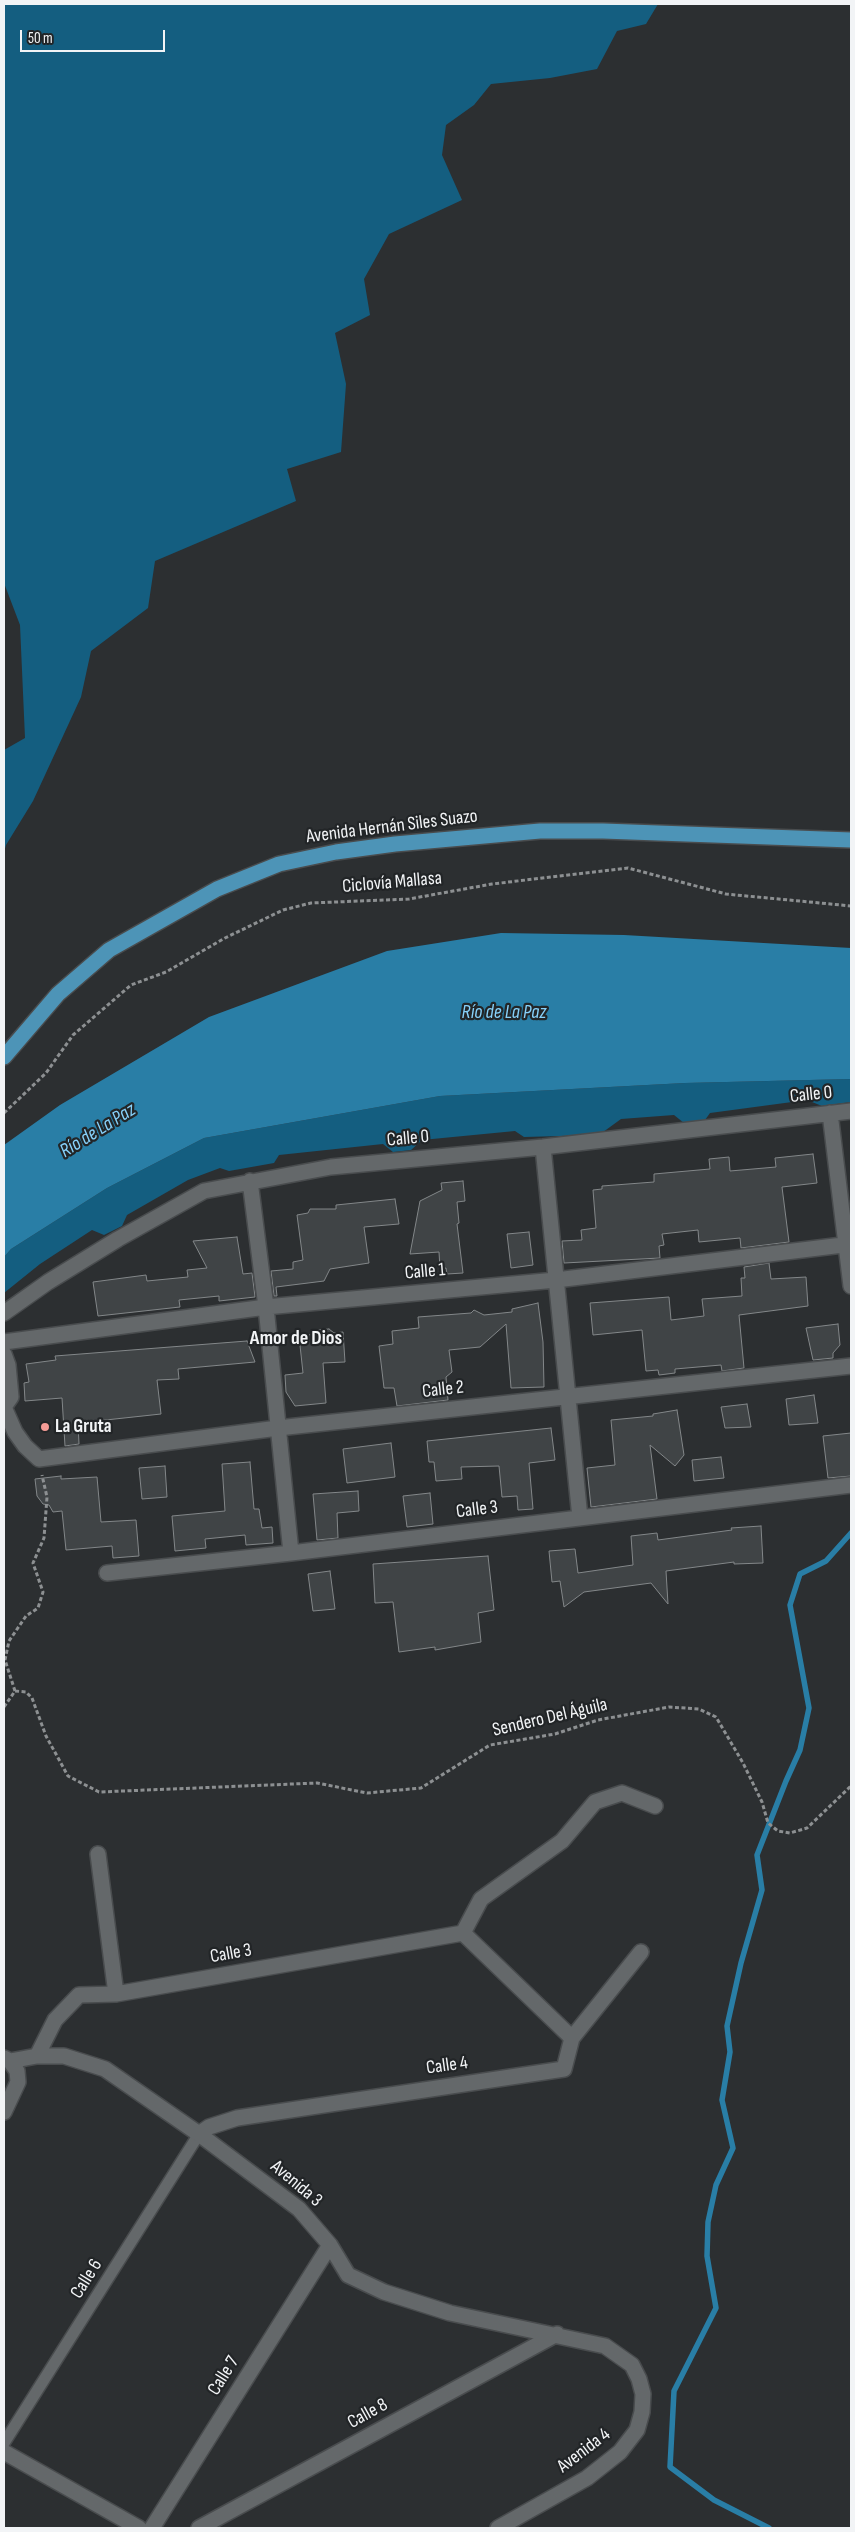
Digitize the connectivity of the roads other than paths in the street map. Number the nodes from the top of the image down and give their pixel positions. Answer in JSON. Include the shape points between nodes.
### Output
{"nodes":[{"id":1,"x":851,"y":840,"type":"edge"},
{"id":2,"x":4,"y":1057,"type":"edge"},
{"id":3,"x":851,"y":1111,"type":"edge"},
{"id":4,"x":830,"y":1113,"type":"junction"},
{"id":5,"x":543,"y":1147,"type":"junction"},
{"id":6,"x":250,"y":1181,"type":"junction"},
{"id":7,"x":850,"y":1244,"type":"edge"},
{"id":8,"x":556,"y":1280,"type":"junction"},
{"id":9,"x":851,"y":1286,"type":"edge"},
{"id":10,"x":266,"y":1307,"type":"junction"},
{"id":11,"x":4,"y":1313,"type":"edge"},
{"id":12,"x":4,"y":1342,"type":"edge"},
{"id":13,"x":4,"y":1354,"type":"edge"},
{"id":14,"x":851,"y":1366,"type":"edge"},
{"id":15,"x":568,"y":1397,"type":"junction"},
{"id":16,"x":4,"y":1407,"type":"edge"},
{"id":17,"x":278,"y":1428,"type":"junction"},
{"id":18,"x":851,"y":1485,"type":"edge"},
{"id":19,"x":580,"y":1518,"type":"junction"},
{"id":20,"x":291,"y":1553,"type":"junction"},
{"id":21,"x":107,"y":1572,"type":"dead end"},
{"id":22,"x":655,"y":1806,"type":"dead end"},
{"id":23,"x":98,"y":1854,"type":"dead end"},
{"id":24,"x":463,"y":1933,"type":"junction"},
{"id":25,"x":641,"y":1952,"type":"dead end"},
{"id":26,"x":116,"y":1994,"type":"junction"},
{"id":27,"x":572,"y":2038,"type":"junction"},
{"id":28,"x":37,"y":2056,"type":"junction"},
{"id":29,"x":7,"y":2060,"type":"edge"},
{"id":30,"x":4,"y":2112,"type":"edge"},
{"id":31,"x":199,"y":2134,"type":"junction"},
{"id":32,"x":330,"y":2246,"type":"junction"},
{"id":33,"x":556,"y":2334,"type":"junction"},
{"id":34,"x":4,"y":2443,"type":"edge"},
{"id":35,"x":4,"y":2452,"type":"edge"},
{"id":36,"x":139,"y":2528,"type":"edge"},
{"id":37,"x":152,"y":2528,"type":"edge"},
{"id":38,"x":199,"y":2528,"type":"edge"},
{"id":39,"x":498,"y":2528,"type":"edge"}],
"edges":[{"from":1,"to":2,"type":"main road","name":"Avenida Hernán Siles Suazo","via":[[603,830],[540,831],[395,844],[279,864],[217,889],[109,950],[58,994]]},
{"from":3,"to":4,"type":"street","name":"Calle 0"},
{"from":4,"to":5,"type":"street","name":"Calle 0"},
{"from":4,"to":7,"type":"street"},
{"from":5,"to":6,"type":"street","name":"Calle 0","via":[[331,1167]]},
{"from":5,"to":8,"type":"street"},
{"from":6,"to":10,"type":"street"},
{"from":6,"to":11,"type":"street","name":"Calle 0","via":[[204,1191],[118,1239]]},
{"from":7,"to":8,"type":"street","name":"Calle 1"},
{"from":7,"to":9,"type":"street"},
{"from":8,"to":10,"type":"street","name":"Calle 1"},
{"from":8,"to":15,"type":"street"},
{"from":10,"to":12,"type":"street","name":"Calle 1"},
{"from":10,"to":17,"type":"street"},
{"from":13,"to":16,"type":"street","via":[[11,1396]]},
{"from":14,"to":15,"type":"street","name":"Calle 2"},
{"from":15,"to":17,"type":"street","name":"Calle 2"},
{"from":15,"to":19,"type":"street"},
{"from":16,"to":17,"type":"street","name":"Calle 2","via":[[15,1432],[39,1459]]},
{"from":17,"to":20,"type":"street"},
{"from":18,"to":19,"type":"street","name":"Calle 3"},
{"from":19,"to":20,"type":"street","name":"Calle 3"},
{"from":20,"to":21,"type":"street","name":"Calle 3"},
{"from":22,"to":24,"type":"street","via":[[622,1793],[595,1802],[562,1840],[481,1899]]},
{"from":23,"to":26,"type":"street"},
{"from":24,"to":26,"type":"street","name":"Calle 3"},
{"from":24,"to":27,"type":"street"},
{"from":25,"to":27,"type":"street","name":"Calle 4"},
{"from":26,"to":28,"type":"street","name":"Calle 3","via":[[79,1995],[55,2020]]},
{"from":27,"to":31,"type":"street","name":"Calle 4","via":[[564,2069],[237,2118],[209,2127]]},
{"from":28,"to":29,"type":"street","name":"Avenida 3"},
{"from":28,"to":31,"type":"street","name":"Avenida 3","via":[[64,2056],[104,2069]]},
{"from":29,"to":30,"type":"street","via":[[17,2071],[18,2082]]},
{"from":31,"to":32,"type":"street","name":"Avenida 3","via":[[299,2209]]},
{"from":31,"to":34,"type":"lane","name":"Calle 6"},
{"from":32,"to":33,"type":"street","name":"Avenida 3","via":[[348,2275],[384,2292],[450,2313]]},
{"from":32,"to":37,"type":"street","name":"Calle 7"},
{"from":33,"to":38,"type":"street","name":"Calle 8"},
{"from":33,"to":39,"type":"street","name":"Avenida 4","via":[[605,2346],[632,2365],[643,2394],[637,2430],[620,2452],[587,2478]]},
{"from":35,"to":36,"type":"street"}]}
